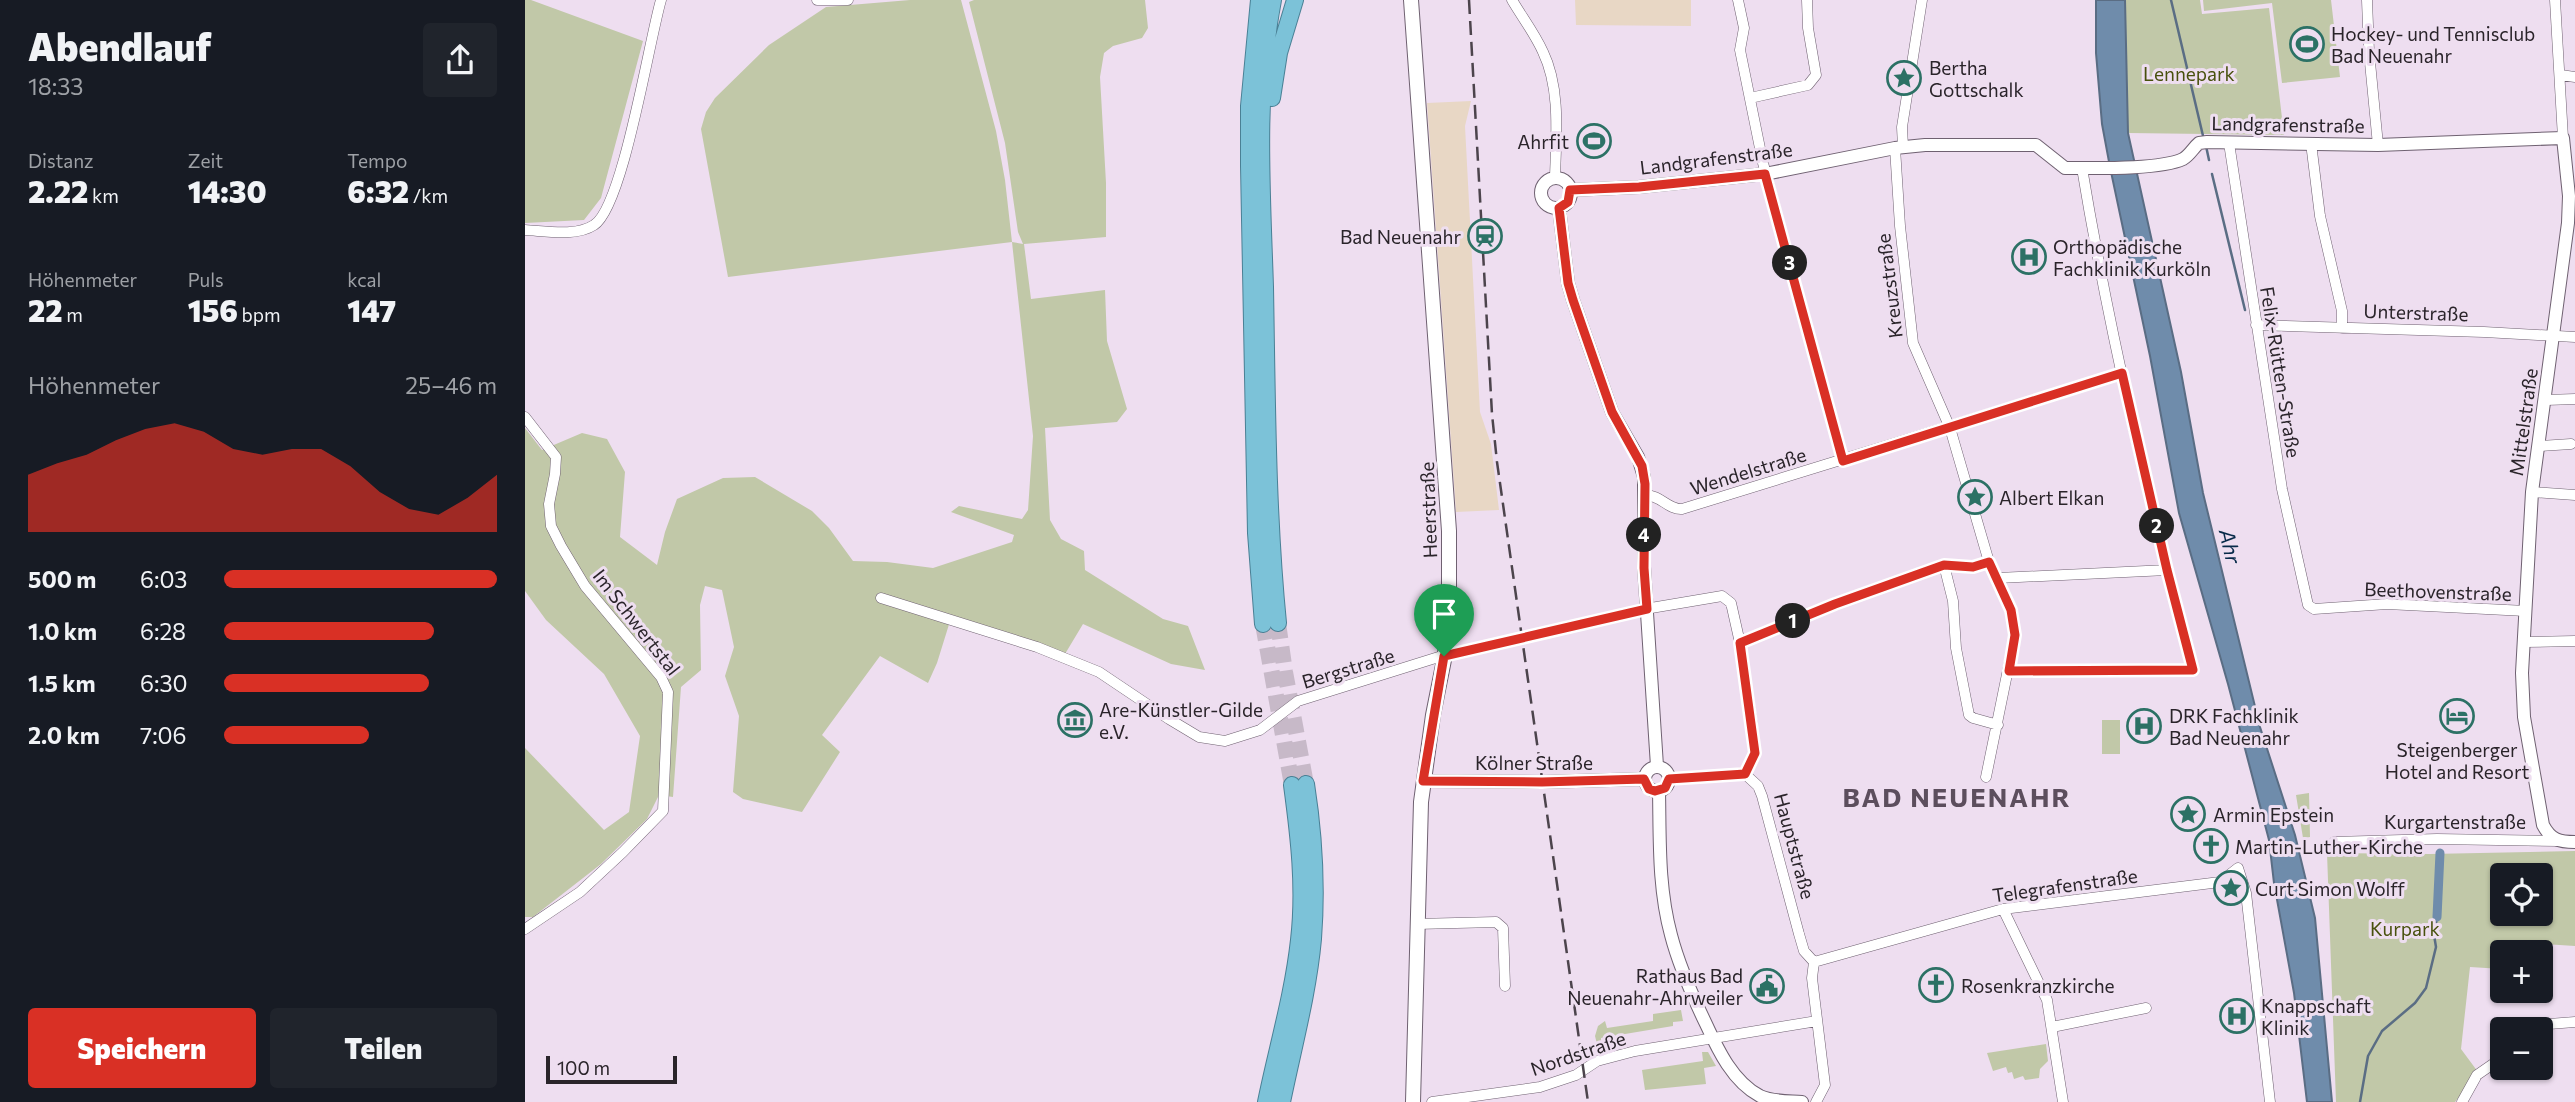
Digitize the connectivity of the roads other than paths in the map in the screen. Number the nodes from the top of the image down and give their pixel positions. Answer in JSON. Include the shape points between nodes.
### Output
{"nodes":[{"id":1,"x":661,"y":0,"type":"edge"},
{"id":2,"x":817,"y":0,"type":"edge"},
{"id":3,"x":848,"y":0,"type":"edge"},
{"id":4,"x":1259,"y":0,"type":"edge"},
{"id":5,"x":1273,"y":0,"type":"edge"},
{"id":6,"x":1295,"y":0,"type":"edge"},
{"id":7,"x":1411,"y":0,"type":"edge"},
{"id":8,"x":1512,"y":0,"type":"edge"},
{"id":9,"x":1738,"y":0,"type":"edge"},
{"id":10,"x":1807,"y":0,"type":"edge"},
{"id":11,"x":1922,"y":0,"type":"edge"},
{"id":12,"x":2367,"y":0,"type":"edge"},
{"id":13,"x":2555,"y":0,"type":"edge"},
{"id":14,"x":2561,"y":75,"type":"junction"},
{"id":15,"x":2575,"y":77,"type":"edge"},
{"id":16,"x":1750,"y":98,"type":"junction"},
{"id":17,"x":2563,"y":138,"type":"junction"},
{"id":18,"x":2229,"y":143,"type":"junction"},
{"id":19,"x":2311,"y":143,"type":"junction"},
{"id":20,"x":2378,"y":145,"type":"junction"},
{"id":21,"x":1899,"y":147,"type":"junction"},
{"id":22,"x":1261,"y":148,"type":"junction"},
{"id":23,"x":2082,"y":168,"type":"junction"},
{"id":24,"x":1765,"y":174,"type":"junction"},
{"id":25,"x":1555,"y":178,"type":"junction"},
{"id":26,"x":1570,"y":190,"type":"junction"},
{"id":27,"x":1559,"y":208,"type":"junction"},
{"id":28,"x":525,"y":230,"type":"edge"},
{"id":29,"x":2256,"y":325,"type":"junction"},
{"id":30,"x":2342,"y":328,"type":"junction"},
{"id":31,"x":2555,"y":336,"type":"junction"},
{"id":32,"x":2575,"y":337,"type":"edge"},
{"id":33,"x":2122,"y":373,"type":"junction"},
{"id":34,"x":2575,"y":399,"type":"edge"},
{"id":35,"x":2546,"y":400,"type":"junction"},
{"id":36,"x":525,"y":417,"type":"edge"},
{"id":37,"x":1950,"y":428,"type":"junction"},
{"id":38,"x":2571,"y":444,"type":"dead end"},
{"id":39,"x":2539,"y":446,"type":"junction"},
{"id":40,"x":1843,"y":461,"type":"junction"},
{"id":41,"x":2532,"y":492,"type":"junction"},
{"id":42,"x":1645,"y":495,"type":"junction"},
{"id":43,"x":2575,"y":495,"type":"edge"},
{"id":44,"x":1989,"y":562,"type":"junction"},
{"id":45,"x":1944,"y":565,"type":"junction"},
{"id":46,"x":2167,"y":570,"type":"junction"},
{"id":47,"x":1997,"y":578,"type":"junction"},
{"id":48,"x":881,"y":598,"type":"dead end"},
{"id":49,"x":2308,"y":605,"type":"joint"},
{"id":50,"x":1647,"y":609,"type":"junction"},
{"id":51,"x":2526,"y":611,"type":"junction"},
{"id":52,"x":2575,"y":641,"type":"edge"},
{"id":53,"x":2525,"y":642,"type":"junction"},
{"id":54,"x":1740,"y":643,"type":"junction"},
{"id":55,"x":1444,"y":656,"type":"junction"},
{"id":56,"x":2009,"y":671,"type":"junction"},
{"id":57,"x":1998,"y":725,"type":"junction"},
{"id":58,"x":1657,"y":766,"type":"junction"},
{"id":59,"x":1745,"y":774,"type":"junction"},
{"id":60,"x":1986,"y":777,"type":"dead end"},
{"id":61,"x":1644,"y":779,"type":"junction"},
{"id":62,"x":1669,"y":779,"type":"junction"},
{"id":63,"x":1423,"y":781,"type":"junction"},
{"id":64,"x":1659,"y":791,"type":"junction"},
{"id":65,"x":2334,"y":842,"type":"dead end"},
{"id":66,"x":2559,"y":842,"type":"junction"},
{"id":67,"x":2575,"y":842,"type":"edge"},
{"id":68,"x":2003,"y":909,"type":"junction"},
{"id":69,"x":1416,"y":924,"type":"junction"},
{"id":70,"x":525,"y":929,"type":"edge"},
{"id":71,"x":1814,"y":962,"type":"junction"},
{"id":72,"x":1505,"y":986,"type":"dead end"},
{"id":73,"x":2146,"y":1008,"type":"dead end"},
{"id":74,"x":1818,"y":1021,"type":"junction"},
{"id":75,"x":2575,"y":1022,"type":"edge"},
{"id":76,"x":2553,"y":1024,"type":"edge"},
{"id":77,"x":2052,"y":1027,"type":"junction"},
{"id":78,"x":1713,"y":1039,"type":"junction"},
{"id":79,"x":2490,"y":1066,"type":"edge"},
{"id":80,"x":1266,"y":1102,"type":"edge"},
{"id":81,"x":1282,"y":1102,"type":"edge"},
{"id":82,"x":1413,"y":1102,"type":"edge"},
{"id":83,"x":1432,"y":1102,"type":"edge"},
{"id":84,"x":1802,"y":1102,"type":"edge"},
{"id":85,"x":1816,"y":1102,"type":"edge"},
{"id":86,"x":2063,"y":1102,"type":"edge"},
{"id":87,"x":2270,"y":1102,"type":"edge"},
{"id":88,"x":2462,"y":1102,"type":"edge"}],
"edges":[{"from":1,"to":28,"type":"street","via":[[633,125],[605,215],[583,230]]},
{"from":2,"to":3,"type":"street"},
{"from":4,"to":22,"type":"highway","via":[[1249,106],[1256,533],[1271,623]]},
{"from":5,"to":22,"type":"highway"},
{"from":6,"to":22,"type":"highway","via":[[1279,53]]},
{"from":7,"to":55,"type":"main road","name":"Heerstraße","via":[[1449,531]]},
{"from":8,"to":25,"type":"street","via":[[1544,53],[1550,72],[1557,138]]},
{"from":9,"to":16,"type":"street","via":[[1744,28],[1739,50]]},
{"from":10,"to":16,"type":"street","via":[[1817,75],[1808,85]]},
{"from":11,"to":21,"type":"street","name":"Kreuzstraße"},
{"from":12,"to":20,"type":"street"},
{"from":13,"to":14,"type":"street","name":"Mittelstraße"},
{"from":14,"to":15,"type":"street"},
{"from":14,"to":17,"type":"street","name":"Mittelstraße"},
{"from":16,"to":24,"type":"street"},
{"from":17,"to":20,"type":"street","name":"Landgrafenstraße"},
{"from":17,"to":31,"type":"street","name":"Mittelstraße","via":[[2568,223]]},
{"from":18,"to":19,"type":"street","name":"Landgrafenstraße"},
{"from":18,"to":23,"type":"street","name":"Landgrafenstraße","via":[[2205,142],[2181,160]]},
{"from":18,"to":29,"type":"street","name":"Felix-Rütten-Straße"},
{"from":19,"to":20,"type":"street","name":"Landgrafenstraße"},
{"from":19,"to":30,"type":"street"},
{"from":21,"to":23,"type":"street","name":"Landgrafenstraße","via":[[2036,145],[2065,168]]},
{"from":21,"to":24,"type":"street","name":"Landgrafenstraße"},
{"from":21,"to":37,"type":"street","name":"Kreuzstraße","via":[[1900,226],[1913,343]]},
{"from":23,"to":33,"type":"street"},
{"from":24,"to":26,"type":"street","name":"Landgrafenstraße"},
{"from":24,"to":40,"type":"street"},
{"from":25,"to":26,"type":"street","via":[[1566,182]]},
{"from":25,"to":27,"type":"street","via":[[1544,183],[1540,194],[1546,206]]},
{"from":26,"to":27,"type":"street","via":[[1568,202]]},
{"from":27,"to":42,"type":"street","via":[[1573,300],[1612,412],[1642,466]]},
{"from":29,"to":30,"type":"street","name":"Unterstraße"},
{"from":29,"to":49,"type":"street","name":"Felix-Rütten-Straße","via":[[2282,489]]},
{"from":30,"to":31,"type":"street","name":"Unterstraße"},
{"from":31,"to":32,"type":"street","name":"Unterstraße"},
{"from":31,"to":35,"type":"street","name":"Mittelstraße"},
{"from":33,"to":37,"type":"street","name":"Wendelstraße"},
{"from":33,"to":46,"type":"street"},
{"from":34,"to":35,"type":"street"},
{"from":35,"to":39,"type":"street","name":"Mittelstraße"},
{"from":36,"to":70,"type":"street","name":"Im Schwertstal","via":[[556,457],[549,504],[551,526],[561,546],[585,586],[661,677],[668,692],[663,811],[580,892]]},
{"from":37,"to":40,"type":"street","name":"Wendelstraße"},
{"from":37,"to":44,"type":"street","name":"Kreuzstraße"},
{"from":38,"to":39,"type":"street"},
{"from":39,"to":41,"type":"street","name":"Mittelstraße"},
{"from":40,"to":42,"type":"street","name":"Wendelstraße","via":[[1676,509],[1659,497]]},
{"from":41,"to":43,"type":"street"},
{"from":41,"to":51,"type":"street","name":"Mittelstraße"},
{"from":42,"to":50,"type":"street"},
{"from":44,"to":45,"type":"street","via":[[1973,567]]},
{"from":44,"to":47,"type":"street","name":"Kreuzstraße"},
{"from":45,"to":54,"type":"street"},
{"from":45,"to":57,"type":"street","via":[[1969,715]]},
{"from":46,"to":47,"type":"street"},
{"from":46,"to":56,"type":"street","via":[[2193,670]]},
{"from":47,"to":56,"type":"street","name":"Kreuzstraße","via":[[2011,610],[2015,635]]},
{"from":48,"to":55,"type":"street","name":"Bergstraße","via":[[1037,647],[1099,672],[1199,737],[1225,741],[1260,730],[1298,701]]},
{"from":49,"to":51,"type":"street","name":"Beethovenstraße","via":[[2314,609],[2387,604]]},
{"from":50,"to":54,"type":"street","name":"Bergstraße","via":[[1725,597],[1731,603]]},
{"from":50,"to":55,"type":"street","name":"Bergstraße"},
{"from":50,"to":58,"type":"street"},
{"from":51,"to":53,"type":"street","name":"Mittelstraße"},
{"from":52,"to":53,"type":"street"},
{"from":53,"to":66,"type":"street","name":"Mittelstraße","via":[[2524,717],[2542,819],[2548,834]]},
{"from":54,"to":59,"type":"street","via":[[1755,753]]},
{"from":55,"to":63,"type":"main road","name":"Heerstraße"},
{"from":56,"to":57,"type":"street","name":"Kreuzstraße"},
{"from":57,"to":60,"type":"street","name":"Kreuzstraße"},
{"from":58,"to":61,"type":"street","via":[[1647,771]]},
{"from":58,"to":62,"type":"street","via":[[1665,769]]},
{"from":59,"to":62,"type":"street"},
{"from":59,"to":71,"type":"street","name":"Hauptstraße","via":[[1762,796],[1804,951]]},
{"from":61,"to":63,"type":"street","name":"Kölner Straße"},
{"from":61,"to":64,"type":"street","via":[[1649,789]]},
{"from":62,"to":64,"type":"street"},
{"from":63,"to":69,"type":"main road","name":"Heerstraße"},
{"from":64,"to":78,"type":"street","via":[[1660,863],[1668,921],[1677,958]]},
{"from":65,"to":66,"type":"street","name":"Kurgartenstraße"},
{"from":66,"to":67,"type":"street","name":"Kurgartenstraße"},
{"from":68,"to":71,"type":"street","name":"Telegrafenstraße"},
{"from":68,"to":77,"type":"street","via":[[2047,1000]]},
{"from":68,"to":87,"type":"street","name":"Telegrafenstraße","via":[[2220,882],[2238,868],[2246,893]]},
{"from":69,"to":72,"type":"street","via":[[1496,922],[1503,928]]},
{"from":69,"to":82,"type":"main road","name":"Heerstraße"},
{"from":71,"to":74,"type":"street","name":"Hauptstraße"},
{"from":73,"to":77,"type":"street"},
{"from":74,"to":78,"type":"street","name":"Nordstraße"},
{"from":74,"to":85,"type":"street","name":"Hauptstraße","via":[[1825,1084]]},
{"from":75,"to":76,"type":"street"},
{"from":77,"to":86,"type":"street"},
{"from":78,"to":83,"type":"street","name":"Nordstraße","via":[[1597,1061],[1576,1075],[1540,1087]]},
{"from":78,"to":84,"type":"street","via":[[1745,1086],[1775,1101]]},
{"from":79,"to":88,"type":"street","via":[[2477,1075]]},
{"from":80,"to":81,"type":"highway","via":[[1299,940],[1299,785],[1315,874],[1313,941]]}]}
